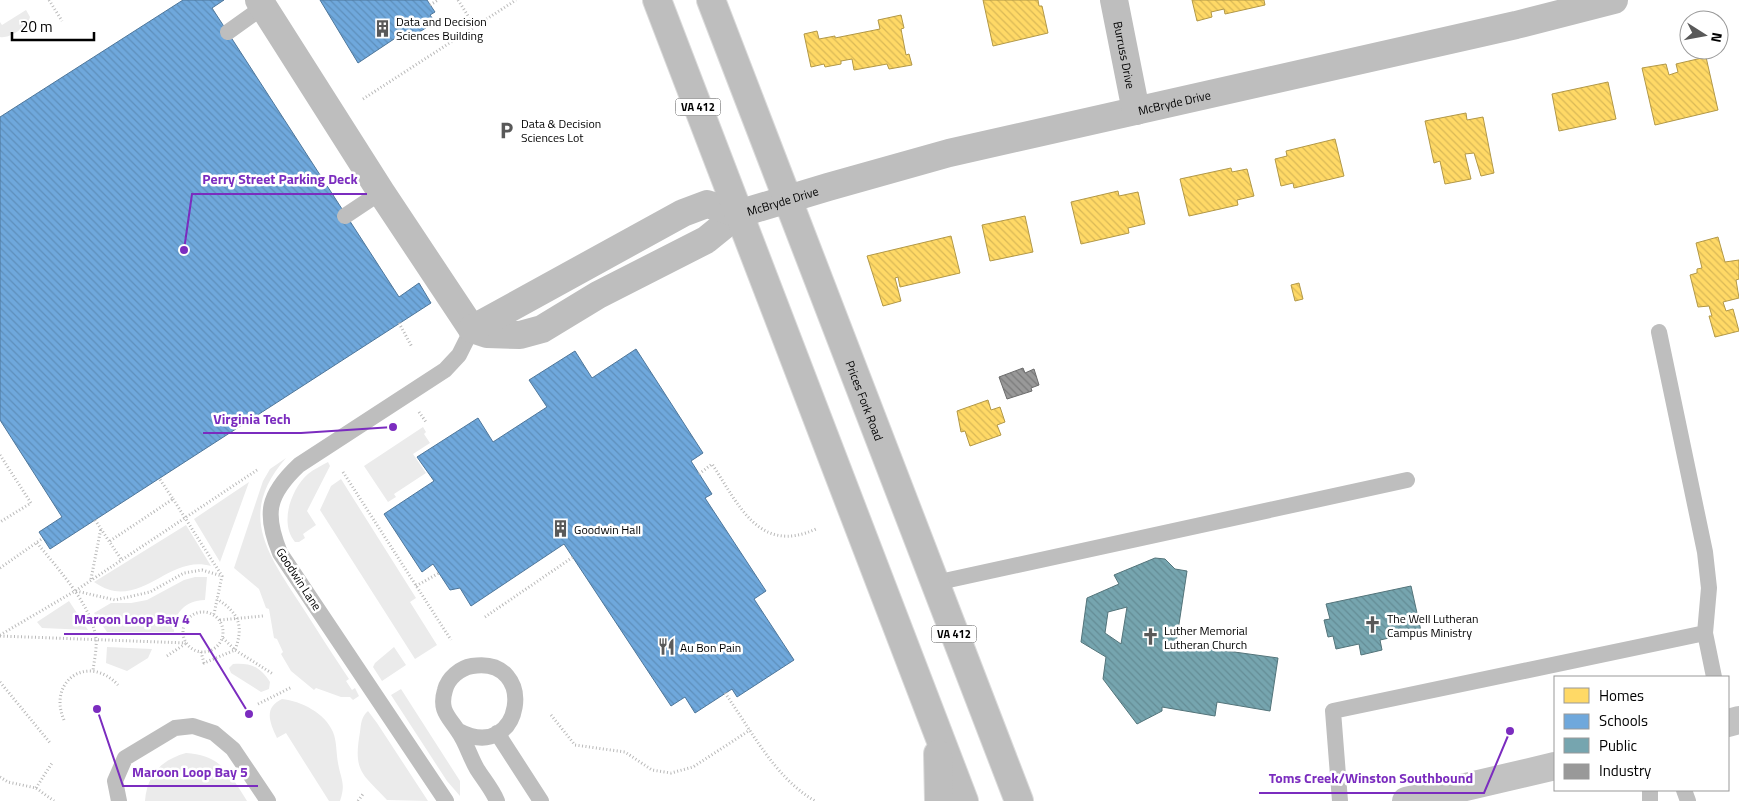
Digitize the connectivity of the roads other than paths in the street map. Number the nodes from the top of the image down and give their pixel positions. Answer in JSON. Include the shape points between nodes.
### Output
{"nodes":[{"id":1,"x":657,"y":0,"type":"edge"},
{"id":2,"x":711,"y":0,"type":"edge"},
{"id":3,"x":1114,"y":0,"type":"edge"},
{"id":4,"x":1614,"y":0,"type":"edge"},
{"id":5,"x":261,"y":3,"type":"edge"},
{"id":6,"x":228,"y":32,"type":"dead end"},
{"id":7,"x":1136,"y":111,"type":"junction"},
{"id":8,"x":381,"y":192,"type":"junction"},
{"id":9,"x":788,"y":201,"type":"junction"},
{"id":10,"x":738,"y":214,"type":"junction"},
{"id":11,"x":345,"y":216,"type":"dead end"},
{"id":12,"x":472,"y":329,"type":"junction"},
{"id":13,"x":1659,"y":332,"type":"dead end"},
{"id":14,"x":1407,"y":480,"type":"dead end"},
{"id":15,"x":935,"y":583,"type":"junction"},
{"id":16,"x":1705,"y":633,"type":"junction"},
{"id":17,"x":1714,"y":676,"type":"edge"},
{"id":18,"x":934,"y":725,"type":"junction"},
{"id":19,"x":458,"y":731,"type":"junction"},
{"id":20,"x":497,"y":733,"type":"junction"},
{"id":21,"x":1554,"y":766,"type":"edge"},
{"id":22,"x":119,"y":801,"type":"edge"},
{"id":23,"x":268,"y":801,"type":"edge"},
{"id":24,"x":446,"y":801,"type":"edge"},
{"id":25,"x":497,"y":801,"type":"edge"},
{"id":26,"x":541,"y":801,"type":"edge"},
{"id":27,"x":939,"y":801,"type":"edge"},
{"id":28,"x":964,"y":801,"type":"edge"},
{"id":29,"x":1019,"y":801,"type":"edge"},
{"id":30,"x":1340,"y":801,"type":"edge"},
{"id":31,"x":1406,"y":801,"type":"edge"}],
"edges":[{"from":1,"to":10,"type":"main road","number":"VA 412"},
{"from":2,"to":9,"type":"main road","name":"Prices Fork Road","number":"VA 412"},
{"from":3,"to":7,"type":"main road","name":"Burruss Drive"},
{"from":4,"to":7,"type":"main road","name":"McBryde Drive"},
{"from":5,"to":6,"type":"lane"},
{"from":5,"to":8,"type":"main road"},
{"from":7,"to":9,"type":"main road","name":"McBryde Drive","via":[[949,153]]},
{"from":8,"to":11,"type":"lane"},
{"from":8,"to":12,"type":"main road"},
{"from":9,"to":10,"type":"main road","name":"McBryde Drive"},
{"from":9,"to":15,"type":"main road","name":"Prices Fork Road","number":"VA 412"},
{"from":10,"to":12,"type":"main road","via":[[706,240],[598,295],[542,329],[520,335],[488,334]]},
{"from":10,"to":18,"type":"main road","number":"VA 412"},
{"from":12,"to":24,"type":"lane","name":"Goodwin Lane","via":[[459,356],[445,370],[299,466],[281,482],[271,505],[270,529],[280,554]]},
{"from":13,"to":16,"type":"lane","via":[[1705,552],[1709,588]]},
{"from":14,"to":15,"type":"lane"},
{"from":15,"to":29,"type":"main road","name":"Prices Fork Road","number":"VA 412"},
{"from":16,"to":17,"type":"lane"},
{"from":16,"to":30,"type":"lane","via":[[1333,711]]},
{"from":18,"to":27,"type":"main road","via":[[940,770]]},
{"from":18,"to":28,"type":"main road","number":"VA 412"},
{"from":19,"to":20,"type":"lane","via":[[477,738]]},
{"from":19,"to":20,"type":"lane","via":[[448,720],[443,705],[445,689],[453,676],[466,667],[481,664],[497,668],[509,678],[515,693],[516,708],[509,723]]},
{"from":19,"to":25,"type":"lane"},
{"from":20,"to":26,"type":"lane"},
{"from":21,"to":31,"type":"main road"},
{"from":22,"to":23,"type":"lane","via":[[115,782],[125,758],[175,728],[193,726],[214,733],[234,749]]}]}
